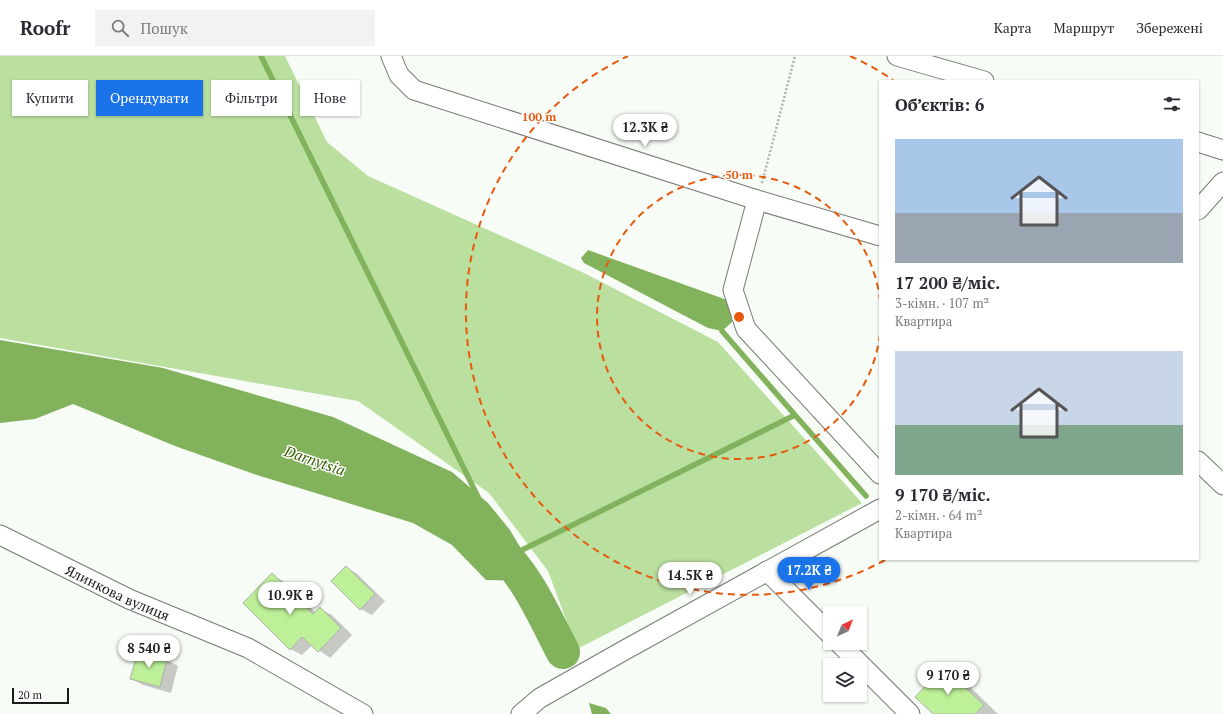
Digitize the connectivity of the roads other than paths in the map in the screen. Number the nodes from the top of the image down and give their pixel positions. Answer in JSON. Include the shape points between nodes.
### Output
{"nodes":[{"id":1,"x":392,"y":56,"type":"edge"},
{"id":2,"x":897,"y":56,"type":"edge"},
{"id":3,"x":981,"y":80,"type":"edge"},
{"id":4,"x":1199,"y":142,"type":"edge"},
{"id":5,"x":1223,"y":150,"type":"edge"},
{"id":6,"x":1223,"y":182,"type":"edge"},
{"id":7,"x":757,"y":200,"type":"junction"},
{"id":8,"x":1199,"y":209,"type":"edge"},
{"id":9,"x":879,"y":236,"type":"edge"},
{"id":10,"x":1199,"y":462,"type":"edge"},
{"id":11,"x":879,"y":473,"type":"edge"},
{"id":12,"x":1223,"y":485,"type":"edge"},
{"id":13,"x":879,"y":510,"type":"edge"},
{"id":14,"x":0,"y":535,"type":"edge"},
{"id":15,"x":767,"y":571,"type":"junction"},
{"id":16,"x":823,"y":627,"type":"edge"},
{"id":17,"x":846,"y":650,"type":"edge"},
{"id":18,"x":363,"y":714,"type":"edge"},
{"id":19,"x":521,"y":714,"type":"edge"},
{"id":20,"x":910,"y":714,"type":"edge"}],
"edges":[{"from":1,"to":7,"type":"street","via":[[399,75],[414,90]]},
{"from":2,"to":3,"type":"street"},
{"from":4,"to":5,"type":"street"},
{"from":6,"to":8,"type":"street"},
{"from":7,"to":9,"type":"street"},
{"from":7,"to":11,"type":"street","via":[[733,290],[746,328]]},
{"from":10,"to":12,"type":"street"},
{"from":13,"to":15,"type":"street"},
{"from":14,"to":18,"type":"street","name":"Ялинкова вулиця","via":[[129,599],[248,648]]},
{"from":15,"to":16,"type":"street"},
{"from":15,"to":19,"type":"street","via":[[540,698]]},
{"from":17,"to":20,"type":"street"}]}
